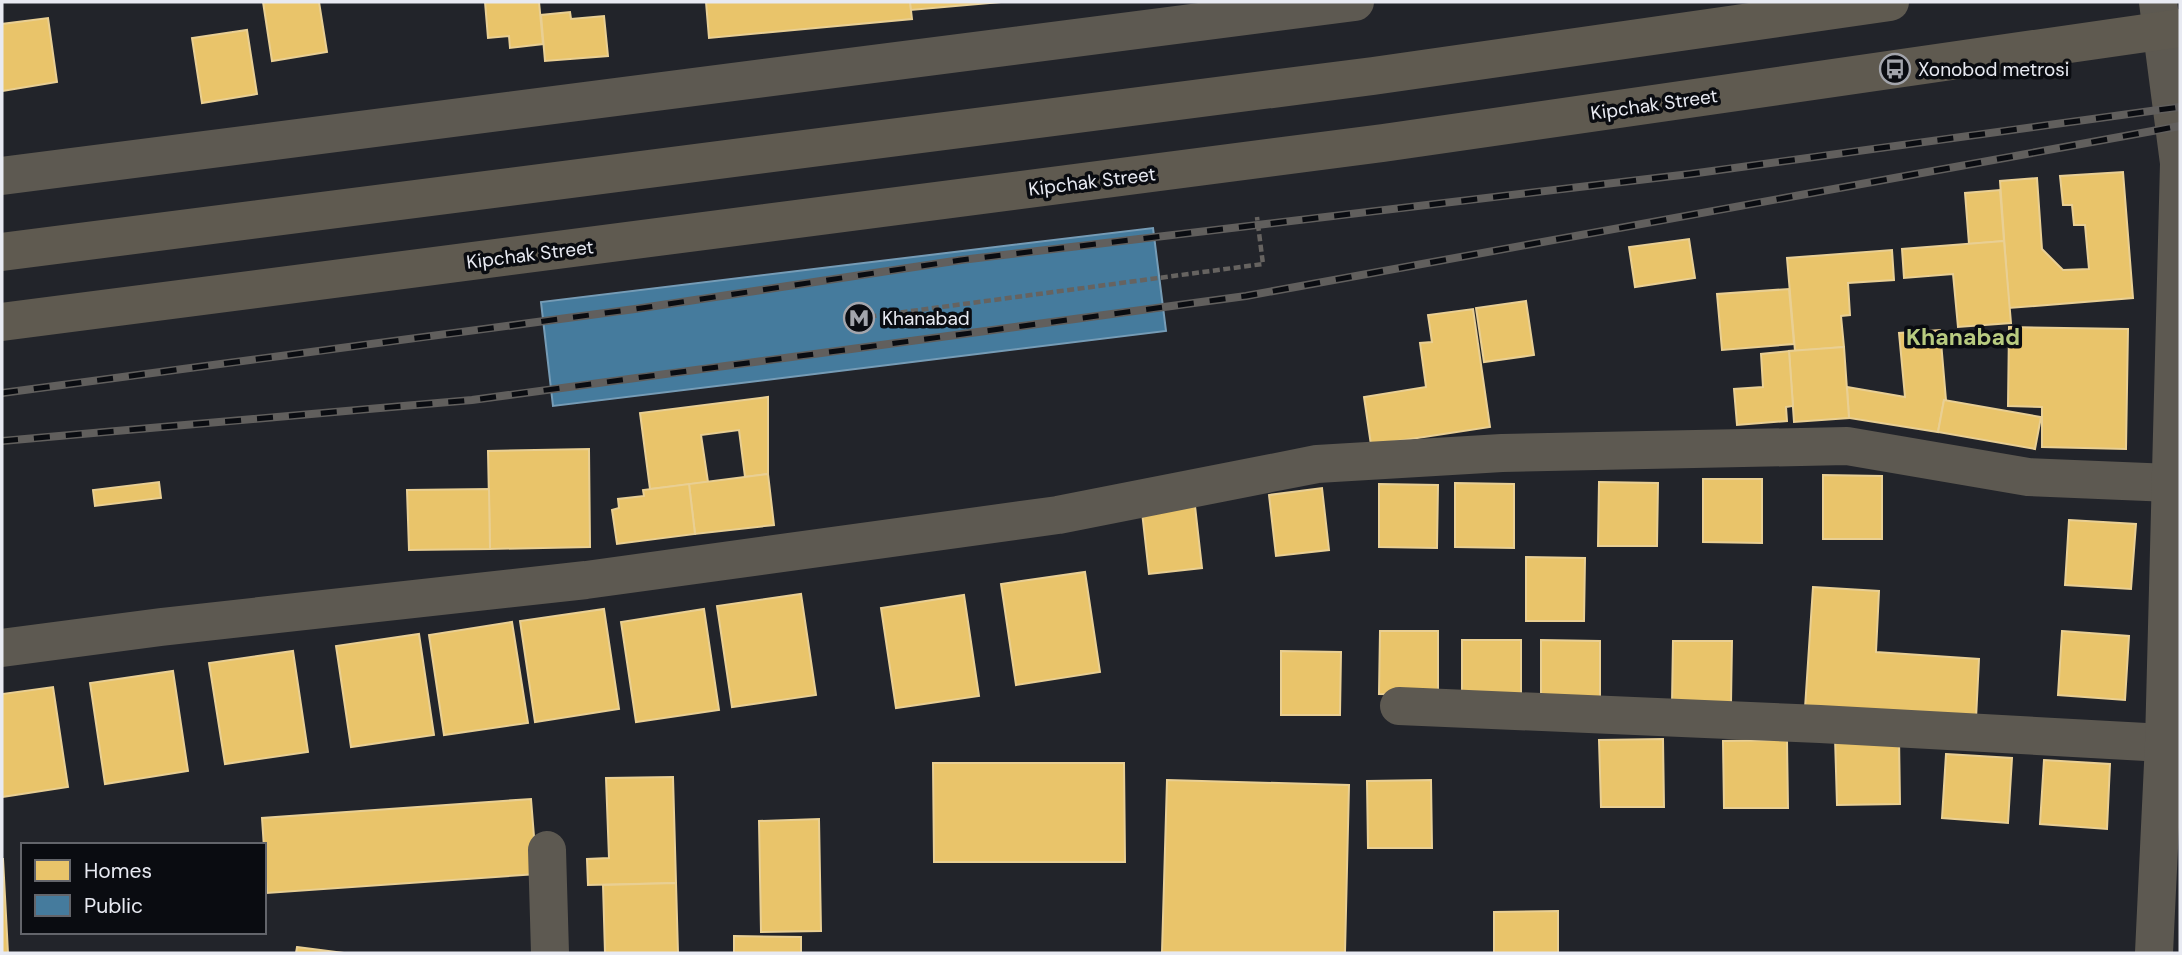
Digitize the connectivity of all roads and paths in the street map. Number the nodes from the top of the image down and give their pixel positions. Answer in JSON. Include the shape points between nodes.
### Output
{"nodes":[{"id":1,"x":1355,"y":2,"type":"edge"},
{"id":2,"x":1889,"y":2,"type":"edge"},
{"id":3,"x":2167,"y":20,"type":"edge"},
{"id":4,"x":2,"y":176,"type":"edge"},
{"id":5,"x":1257,"y":217,"type":"dead end"},
{"id":6,"x":2,"y":252,"type":"edge"},
{"id":7,"x":859,"y":318,"type":"dead end"},
{"id":8,"x":2,"y":322,"type":"edge"},
{"id":9,"x":2171,"y":483,"type":"junction"},
{"id":10,"x":2,"y":648,"type":"edge"},
{"id":11,"x":1399,"y":706,"type":"dead end"},
{"id":12,"x":2164,"y":743,"type":"junction"},
{"id":13,"x":547,"y":850,"type":"dead end"},
{"id":14,"x":550,"y":953,"type":"edge"},
{"id":15,"x":2154,"y":953,"type":"edge"}],
"edges":[{"from":1,"to":4,"type":"street"},
{"from":2,"to":6,"type":"main road","via":[[1373,76]]},
{"from":3,"to":8,"type":"main road","name":"Kipchak Street","via":[[1383,143]]},
{"from":3,"to":9,"type":"street","via":[[2179,163]]},
{"from":5,"to":7,"type":"path","via":[[1263,264]]},
{"from":9,"to":10,"type":"street","via":[[2028,477],[1847,446],[1502,453],[1317,464],[1058,515],[586,580]]},
{"from":9,"to":12,"type":"street"},
{"from":11,"to":12,"type":"street"},
{"from":12,"to":15,"type":"street"},
{"from":13,"to":14,"type":"street"}]}
